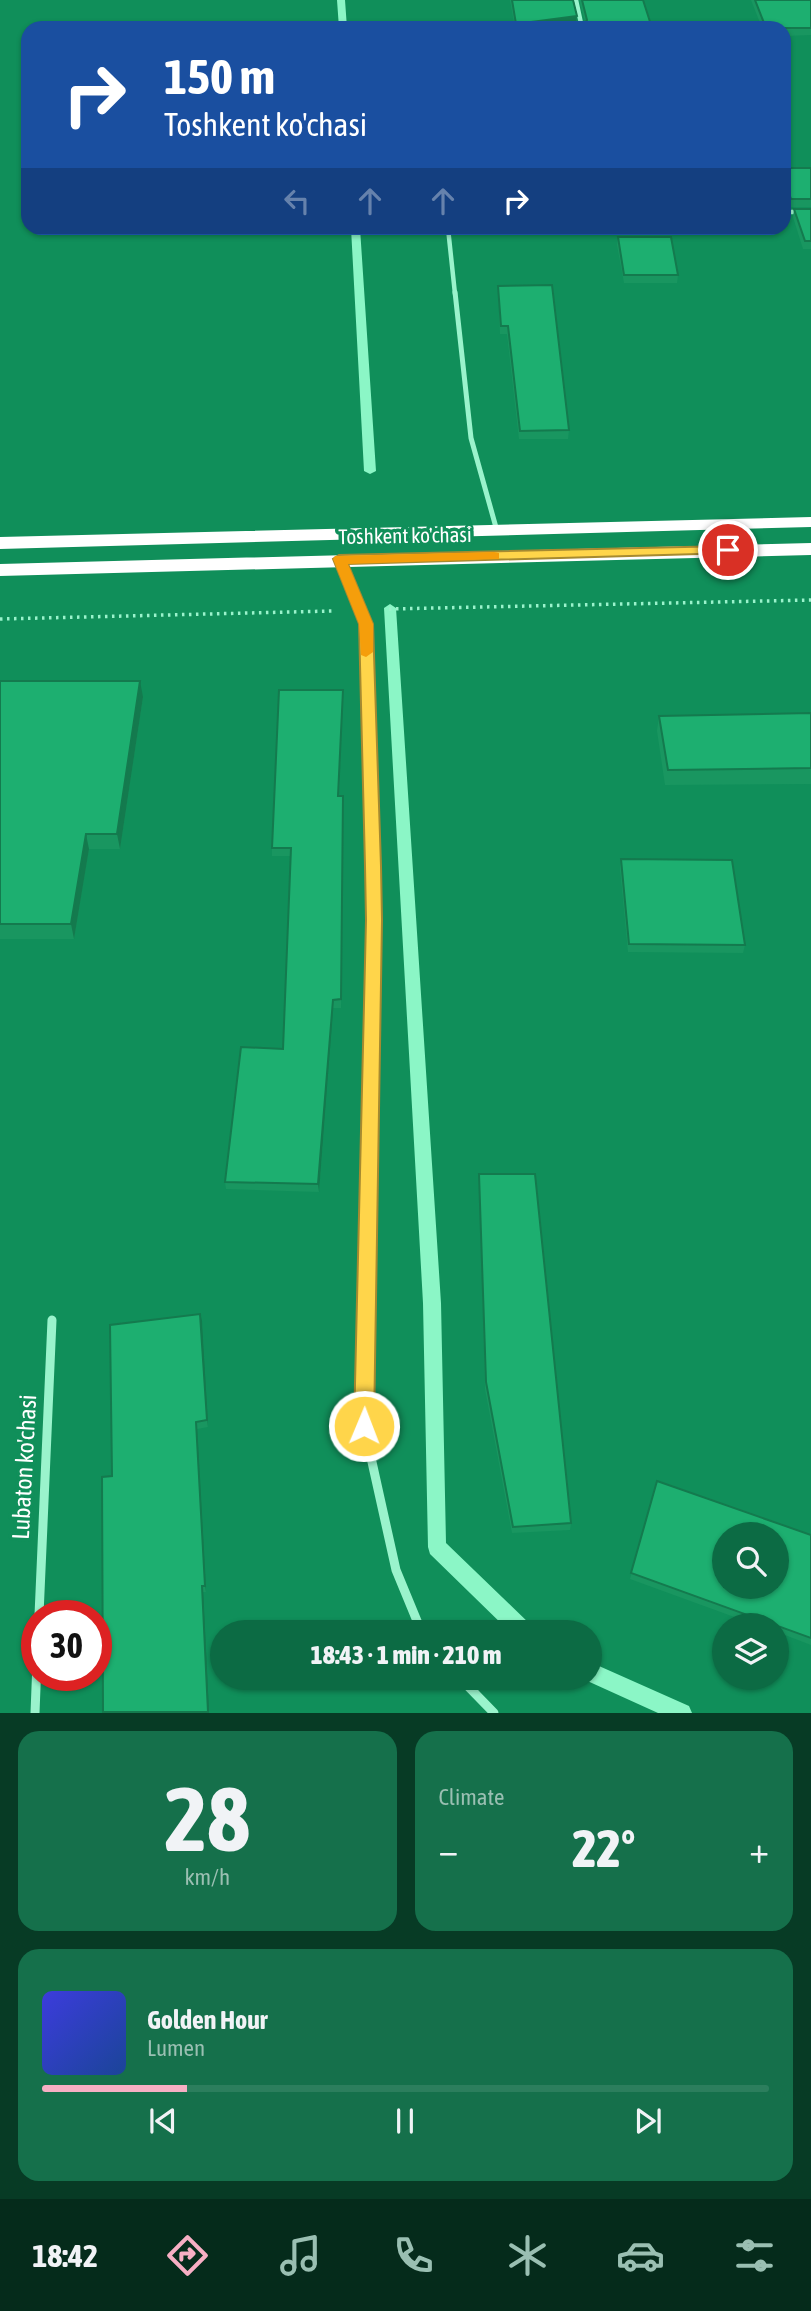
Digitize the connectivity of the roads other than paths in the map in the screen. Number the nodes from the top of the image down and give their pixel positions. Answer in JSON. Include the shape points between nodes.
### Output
{"nodes":[{"id":1,"x":576,"y":0,"type":"edge"},
{"id":2,"x":580,"y":21,"type":"edge"},
{"id":3,"x":791,"y":212,"type":"edge"},
{"id":4,"x":811,"y":212,"type":"edge"},
{"id":5,"x":449,"y":235,"type":"edge"},
{"id":6,"x":811,"y":522,"type":"edge"},
{"id":7,"x":497,"y":531,"type":"junction"},
{"id":8,"x":0,"y":543,"type":"edge"},
{"id":9,"x":811,"y":548,"type":"edge"},
{"id":10,"x":339,"y":559,"type":"junction"},
{"id":11,"x":0,"y":570,"type":"edge"},
{"id":12,"x":52,"y":1321,"type":"dead end"},
{"id":13,"x":40,"y":1600,"type":"edge"},
{"id":14,"x":417,"y":1620,"type":"edge"},
{"id":15,"x":472,"y":1690,"type":"edge"},
{"id":16,"x":35,"y":1691,"type":"edge"},
{"id":17,"x":34,"y":1713,"type":"edge"},
{"id":18,"x":494,"y":1713,"type":"edge"}],
"edges":[{"from":1,"to":2,"type":"street"},
{"from":3,"to":4,"type":"street"},
{"from":5,"to":7,"type":"street","via":[[471,438]]},
{"from":6,"to":7,"type":"highway","name":"Toshkent ko'chasi"},
{"from":7,"to":8,"type":"highway","name":"Toshkent ko'chasi"},
{"from":9,"to":10,"type":"highway","name":"Toshkent ko'chasi"},
{"from":10,"to":11,"type":"highway","name":"Toshkent ko'chasi"},
{"from":10,"to":14,"type":"street","via":[[366,624],[374,920],[364,1426],[396,1570]]},
{"from":12,"to":13,"type":"street","name":"Lubaton ko'chasi"},
{"from":15,"to":18,"type":"street"},
{"from":16,"to":17,"type":"street"}]}
